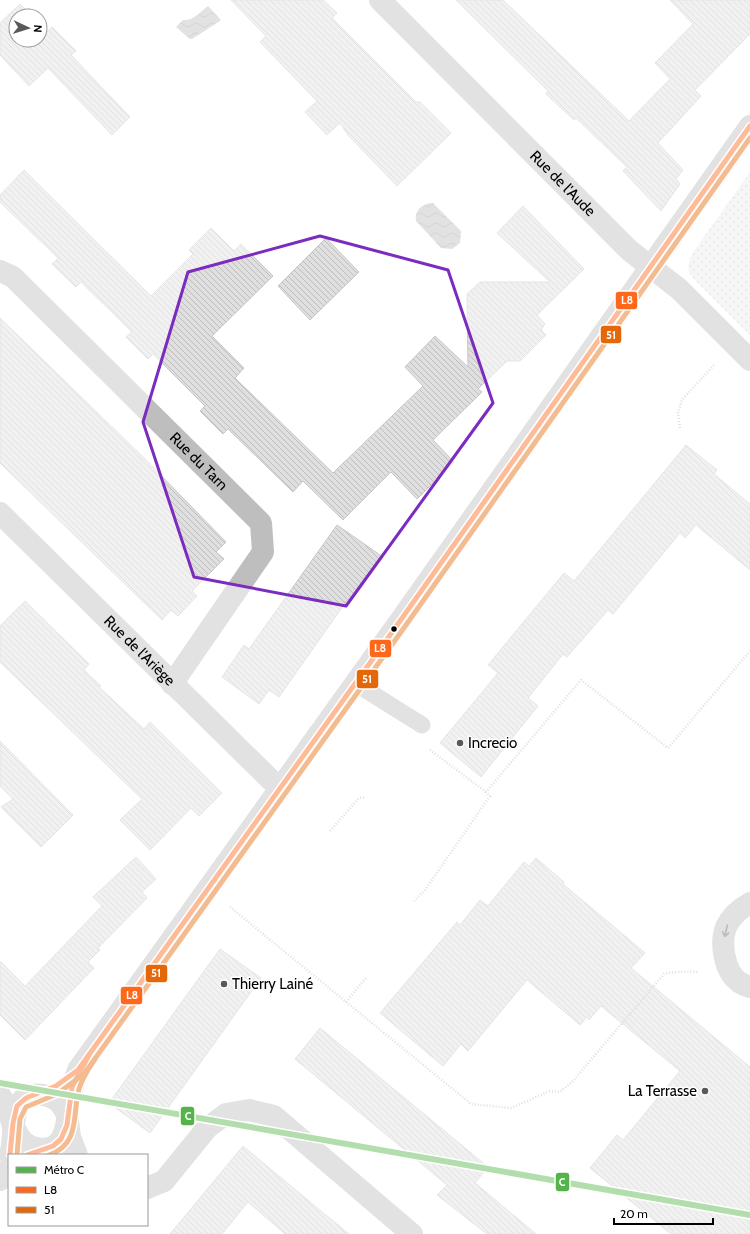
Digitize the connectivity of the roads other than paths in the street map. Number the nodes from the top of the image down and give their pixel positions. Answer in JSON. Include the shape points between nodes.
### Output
{"nodes":[{"id":1,"x":380,"y":0,"type":"edge"},
{"id":2,"x":750,"y":126,"type":"edge"},
{"id":3,"x":650,"y":266,"type":"junction"},
{"id":4,"x":0,"y":271,"type":"edge"},
{"id":5,"x":750,"y":360,"type":"edge"},
{"id":6,"x":0,"y":513,"type":"edge"},
{"id":7,"x":355,"y":683,"type":"junction"},
{"id":8,"x":172,"y":684,"type":"junction"},
{"id":9,"x":422,"y":725,"type":"dead end"},
{"id":10,"x":280,"y":788,"type":"junction"},
{"id":11,"x":750,"y":903,"type":"edge"},
{"id":12,"x":744,"y":984,"type":"edge"},
{"id":13,"x":78,"y":1070,"type":"junction"},
{"id":14,"x":0,"y":1088,"type":"edge"},
{"id":15,"x":34,"y":1094,"type":"junction"},
{"id":16,"x":0,"y":1095,"type":"edge"},
{"id":17,"x":68,"y":1119,"type":"junction"},
{"id":18,"x":13,"y":1127,"type":"junction"},
{"id":19,"x":38,"y":1151,"type":"edge"},
{"id":20,"x":10,"y":1154,"type":"edge"},
{"id":21,"x":60,"y":1154,"type":"edge"},
{"id":22,"x":78,"y":1154,"type":"edge"},
{"id":23,"x":148,"y":1188,"type":"edge"},
{"id":24,"x":412,"y":1234,"type":"edge"}],
"edges":[{"from":1,"to":3,"type":"street","name":"Rue de l'Aude","via":[[629,250]]},
{"from":2,"to":3,"type":"street"},
{"from":3,"to":5,"type":"street","name":"Rue de l'Aude","via":[[679,289]]},
{"from":3,"to":7,"type":"street"},
{"from":4,"to":8,"type":"street","name":"Rue du Tarn","via":[[13,277],[261,523],[264,552]]},
{"from":6,"to":8,"type":"street","name":"Rue de l'Ariège"},
{"from":7,"to":9,"type":"lane"},
{"from":7,"to":10,"type":"street"},
{"from":8,"to":10,"type":"street","name":"Rue de l'Ariège"},
{"from":10,"to":13,"type":"street"},
{"from":11,"to":12,"type":"street","one_way":true,"via":[[739,909],[726,927],[723,948],[728,967]]},
{"from":13,"to":15,"type":"street","via":[[52,1089]]},
{"from":13,"to":17,"type":"street","via":[[69,1103]]},
{"from":14,"to":15,"type":"street"},
{"from":15,"to":17,"type":"street","via":[[52,1096],[62,1104]]},
{"from":15,"to":18,"type":"street","via":[[23,1100],[15,1111]]},
{"from":16,"to":18,"type":"street"},
{"from":17,"to":19,"type":"street","via":[[64,1135],[55,1145]]},
{"from":17,"to":22,"type":"street","via":[[70,1137]]},
{"from":18,"to":19,"type":"street","via":[[20,1140]]},
{"from":18,"to":20,"type":"street"},
{"from":19,"to":21,"type":"street"},
{"from":23,"to":24,"type":"street","via":[[164,1181],[207,1128],[226,1114],[249,1110],[274,1116]]}]}
